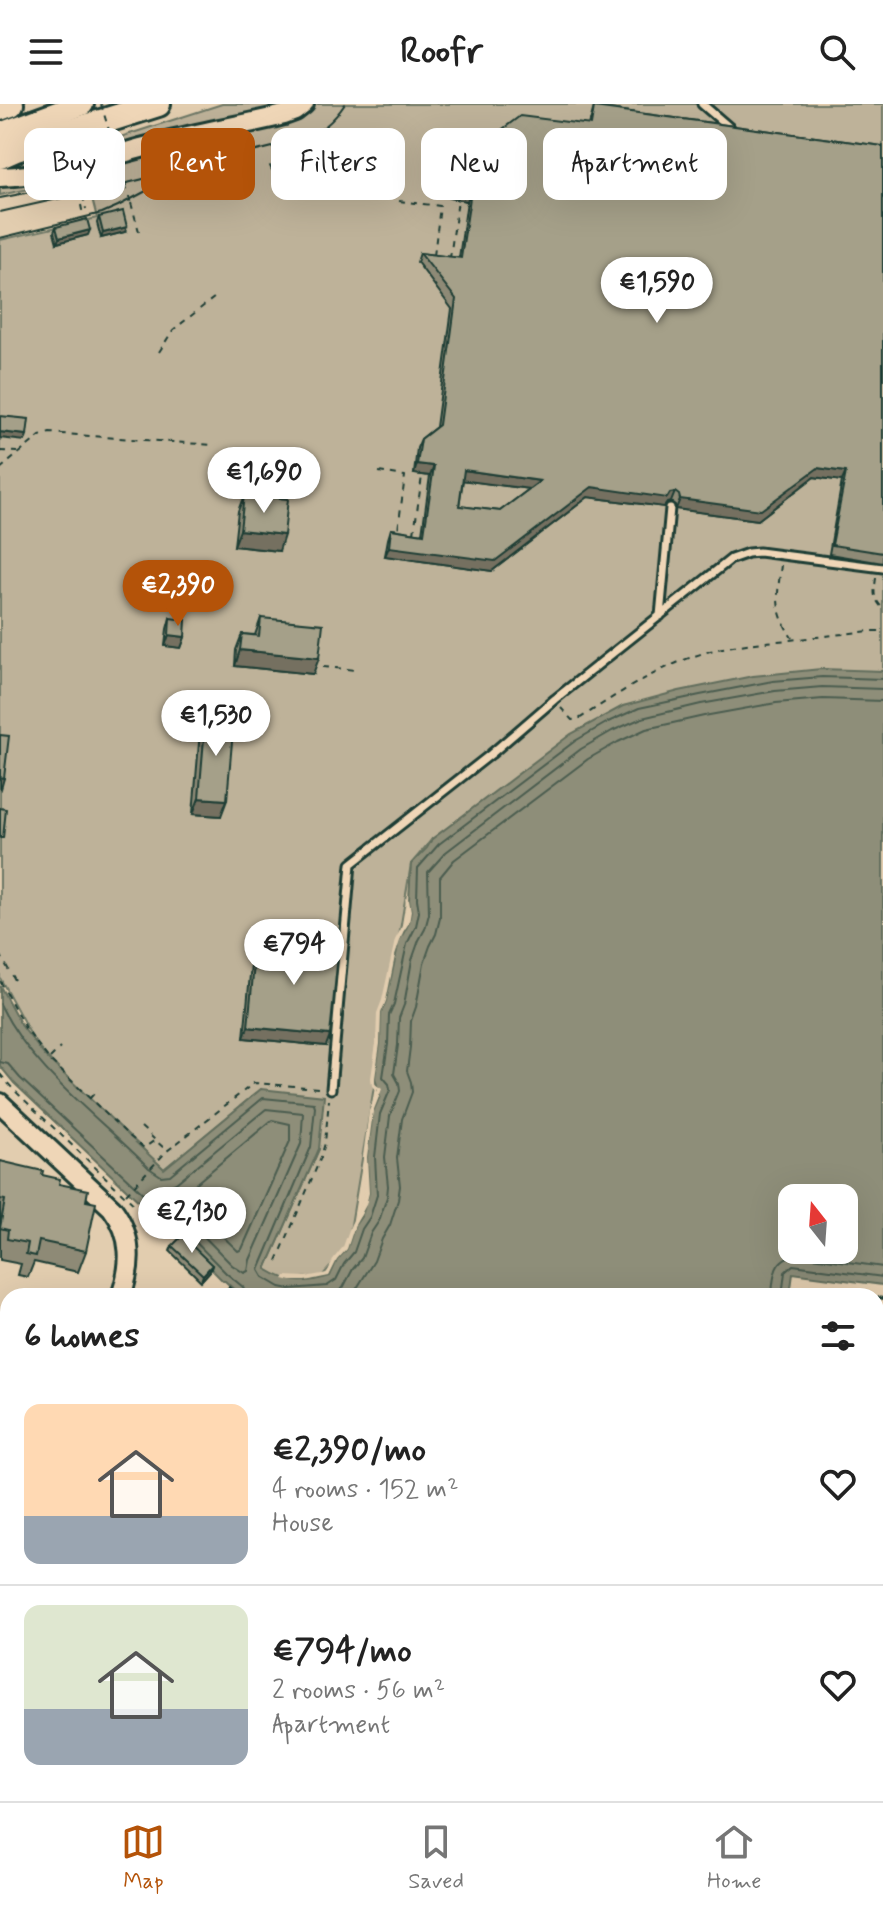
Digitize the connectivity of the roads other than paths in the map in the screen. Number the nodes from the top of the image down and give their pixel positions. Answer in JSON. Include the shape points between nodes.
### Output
{"nodes":[{"id":1,"x":11,"y":104,"type":"edge"},
{"id":2,"x":82,"y":104,"type":"edge"},
{"id":3,"x":158,"y":104,"type":"edge"},
{"id":4,"x":304,"y":104,"type":"edge"},
{"id":5,"x":702,"y":104,"type":"edge"},
{"id":6,"x":0,"y":108,"type":"edge"},
{"id":7,"x":736,"y":130,"type":"edge"},
{"id":8,"x":4,"y":147,"type":"edge"},
{"id":9,"x":0,"y":177,"type":"edge"},
{"id":10,"x":670,"y":508,"type":"dead end"},
{"id":11,"x":883,"y":568,"type":"edge"},
{"id":12,"x":660,"y":616,"type":"junction"},
{"id":13,"x":331,"y":1089,"type":"road end"},
{"id":14,"x":0,"y":1103,"type":"edge"},
{"id":15,"x":124,"y":1288,"type":"edge"}],
"edges":[{"from":1,"to":6,"type":"highway"},
{"from":2,"to":8,"type":"main road"},
{"from":3,"to":8,"type":"highway"},
{"from":4,"to":9,"type":"main road","via":[[284,115],[63,169]]},
{"from":5,"to":7,"type":"lane"},
{"from":10,"to":12,"type":"lane"},
{"from":11,"to":12,"type":"lane","via":[[748,553],[731,559]]},
{"from":12,"to":13,"type":"lane","via":[[351,864]]},
{"from":14,"to":15,"type":"main road","via":[[112,1208],[128,1244]]}]}
